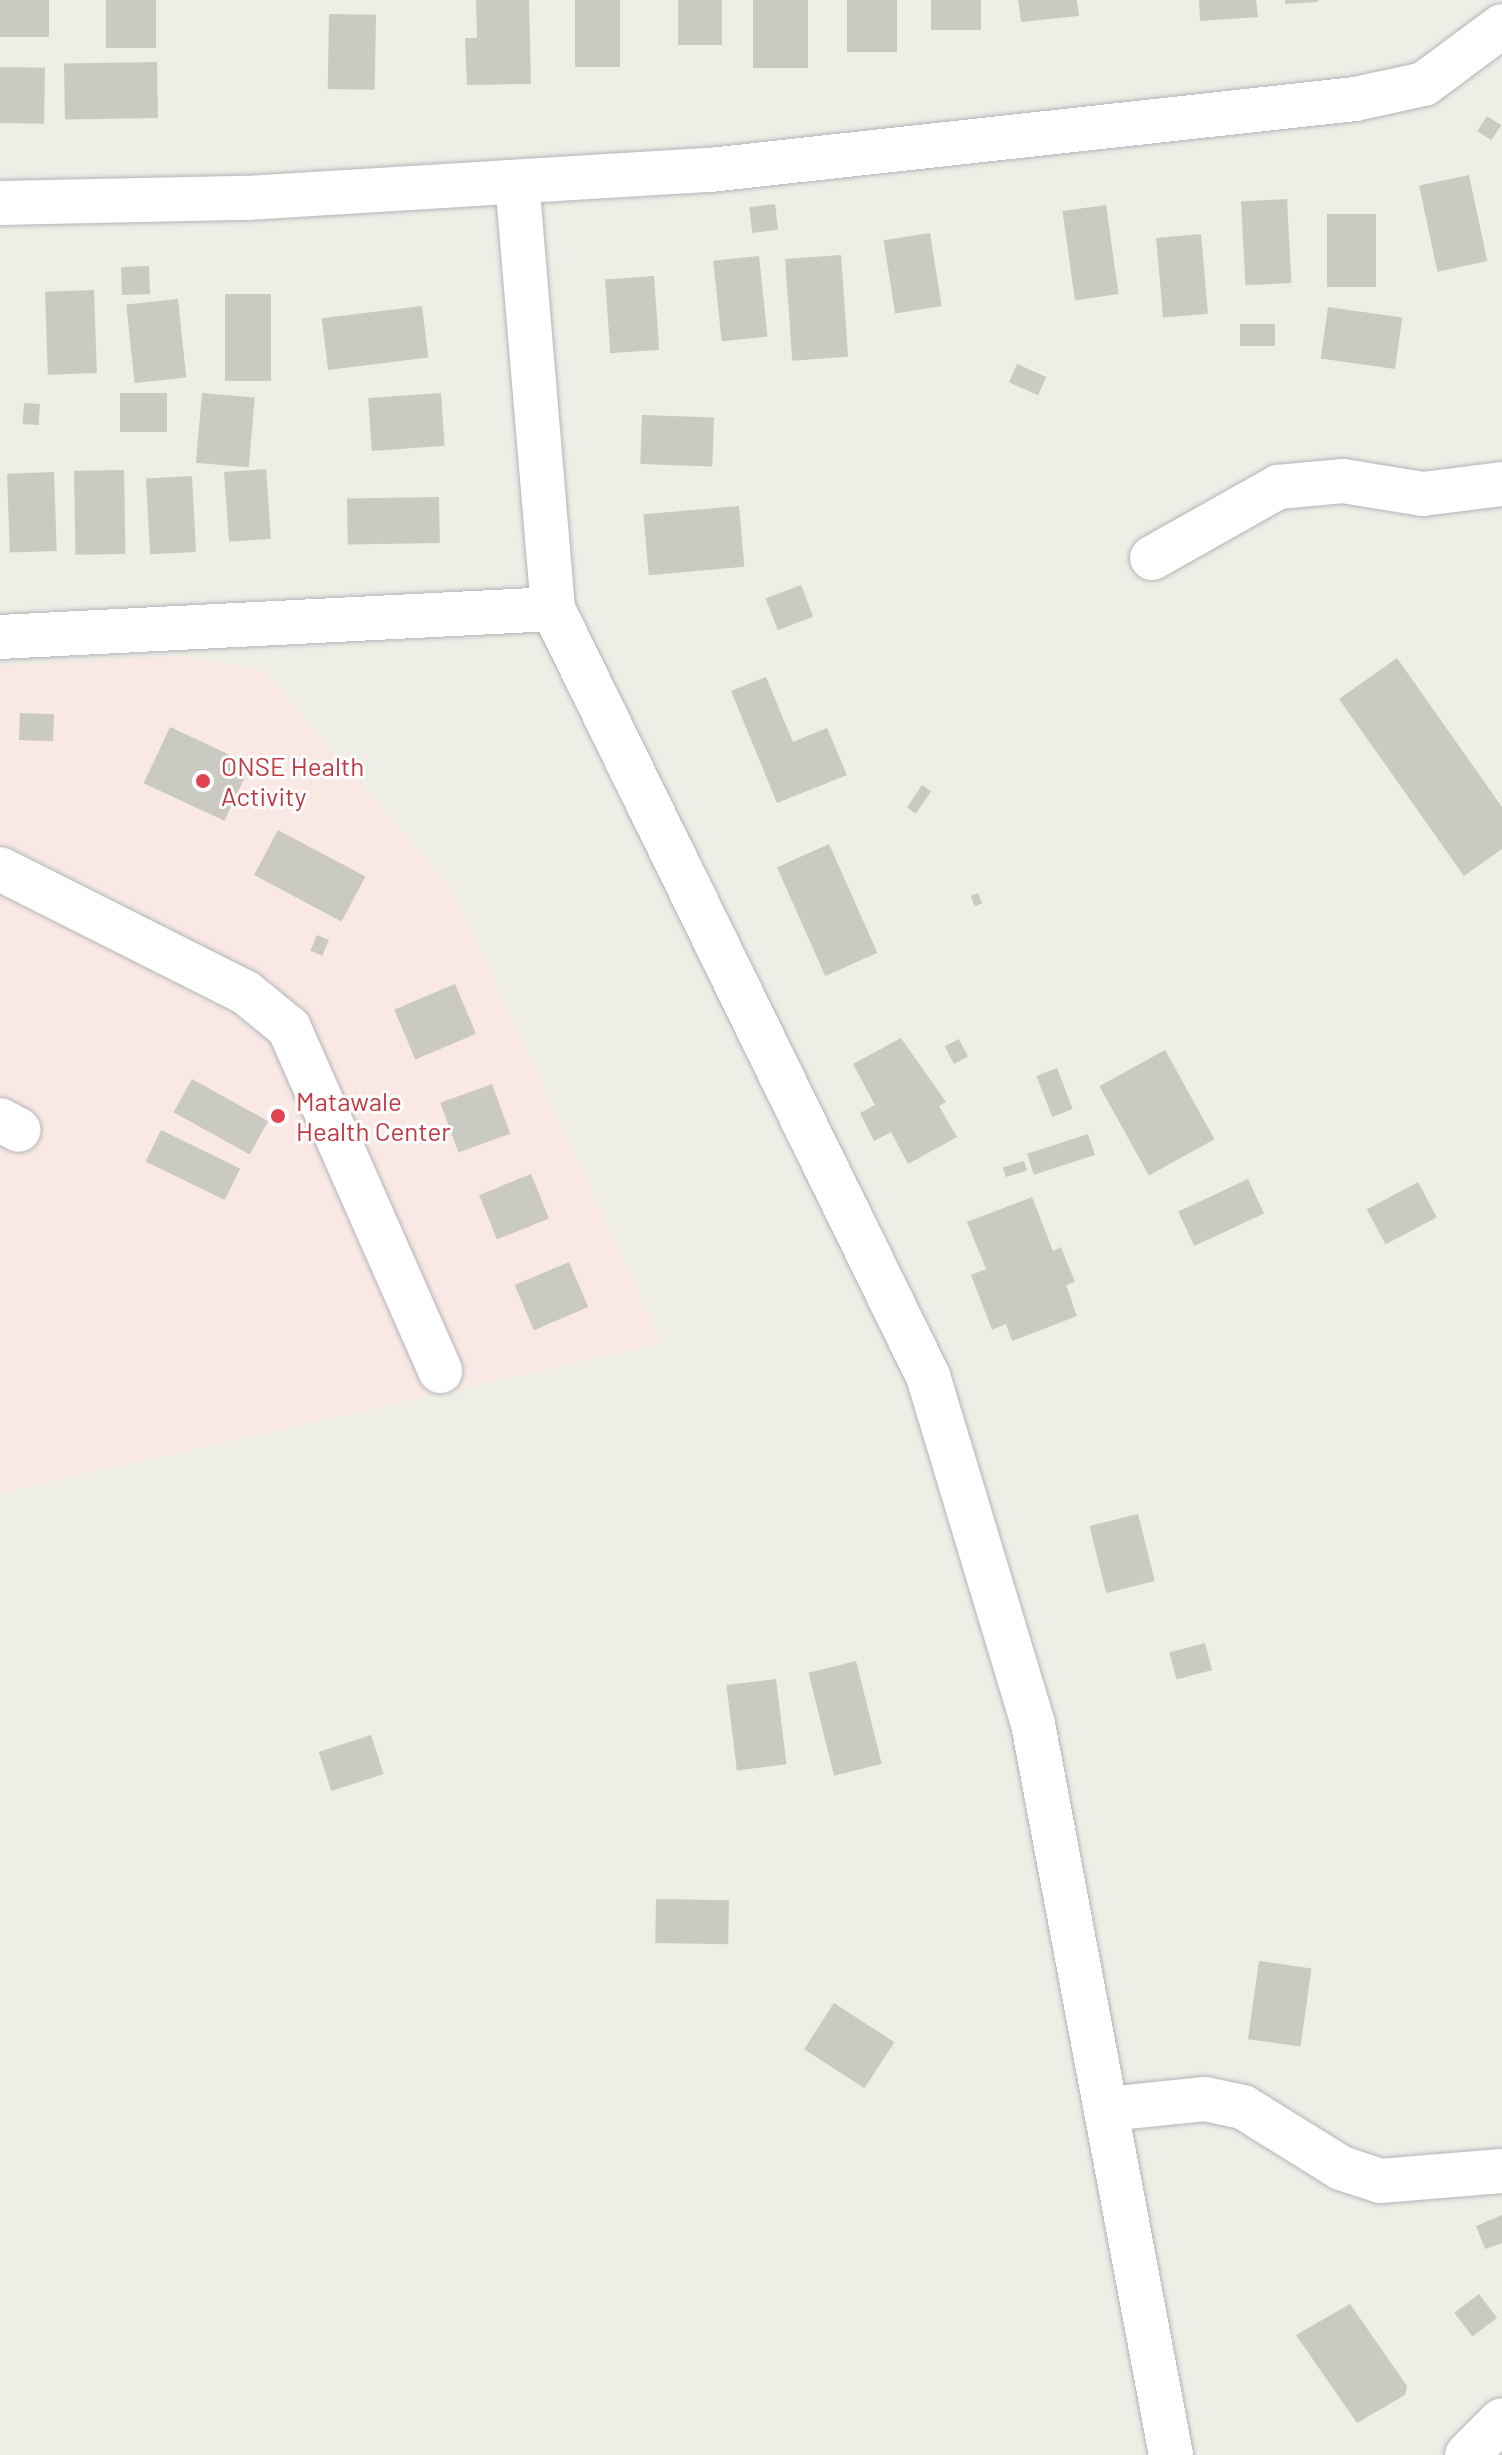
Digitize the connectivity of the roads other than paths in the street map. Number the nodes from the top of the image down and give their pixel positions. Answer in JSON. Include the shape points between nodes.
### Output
{"nodes":[{"id":1,"x":1502,"y":26,"type":"edge"},
{"id":2,"x":517,"y":183,"type":"junction"},
{"id":3,"x":0,"y":203,"type":"edge"},
{"id":4,"x":1502,"y":484,"type":"edge"},
{"id":5,"x":1152,"y":558,"type":"dead end"},
{"id":6,"x":553,"y":609,"type":"junction"},
{"id":7,"x":0,"y":637,"type":"edge"},
{"id":8,"x":0,"y":869,"type":"edge"},
{"id":9,"x":440,"y":1371,"type":"dead end"},
{"id":10,"x":1107,"y":2109,"type":"junction"},
{"id":11,"x":1502,"y":2171,"type":"edge"},
{"id":12,"x":1502,"y":2420,"type":"edge"},
{"id":13,"x":1171,"y":2455,"type":"edge"},
{"id":14,"x":1467,"y":2455,"type":"edge"}],
"edges":[{"from":1,"to":2,"type":"street","via":[[1424,84],[1355,99],[710,170]]},
{"from":2,"to":3,"type":"street"},
{"from":2,"to":6,"type":"street"},
{"from":4,"to":5,"type":"street","via":[[1423,494],[1343,481],[1278,487]]},
{"from":6,"to":7,"type":"street"},
{"from":6,"to":10,"type":"street","via":[[752,1003],[928,1376],[1033,1724]]},
{"from":8,"to":9,"type":"street","via":[[245,992],[289,1028]]},
{"from":10,"to":11,"type":"street","via":[[1205,2099],[1243,2107],[1341,2168],[1380,2181]]},
{"from":10,"to":13,"type":"street"},
{"from":12,"to":14,"type":"street"}]}
